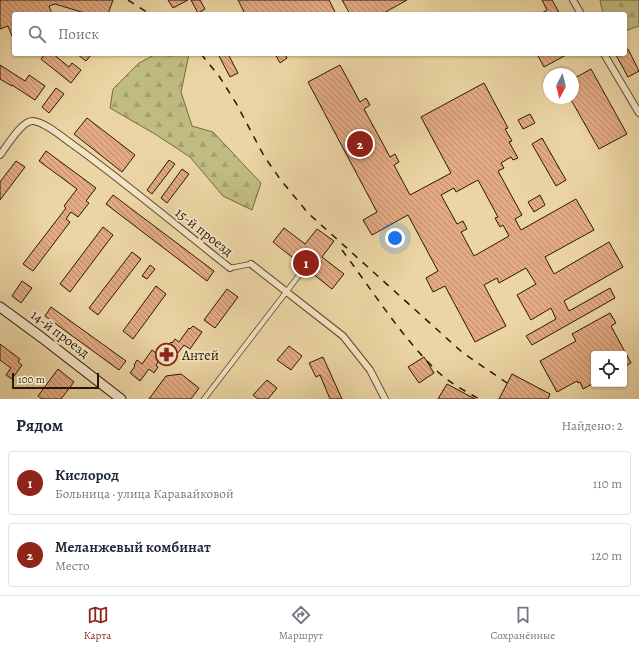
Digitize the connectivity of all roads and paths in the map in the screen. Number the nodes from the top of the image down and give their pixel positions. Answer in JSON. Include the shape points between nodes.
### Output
{"nodes":[{"id":1,"x":573,"y":0,"type":"edge"},
{"id":2,"x":580,"y":12,"type":"edge"},
{"id":3,"x":605,"y":56,"type":"edge"},
{"id":4,"x":639,"y":113,"type":"edge"},
{"id":5,"x":0,"y":155,"type":"edge"},
{"id":6,"x":251,"y":264,"type":"joint"},
{"id":7,"x":230,"y":268,"type":"joint"},
{"id":8,"x":300,"y":274,"type":"dead end"},
{"id":9,"x":286,"y":292,"type":"junction"},
{"id":10,"x":0,"y":307,"type":"edge"},
{"id":11,"x":121,"y":399,"type":"edge"},
{"id":12,"x":204,"y":399,"type":"edge"},
{"id":13,"x":385,"y":399,"type":"edge"}],
"edges":[{"from":1,"to":2,"type":"street"},
{"from":3,"to":4,"type":"street"},
{"from":5,"to":7,"type":"street","name":"15-й проезд","via":[[27,122],[34,121],[45,125]]},
{"from":6,"to":7,"type":"street","name":"15-й проезд"},
{"from":6,"to":9,"type":"street","name":"15-й проезд"},
{"from":8,"to":9,"type":"street"},
{"from":9,"to":12,"type":"street"},
{"from":9,"to":13,"type":"street","name":"15-й проезд","via":[[343,336],[370,370]]},
{"from":10,"to":11,"type":"main road","name":"14-й проезд"}]}
